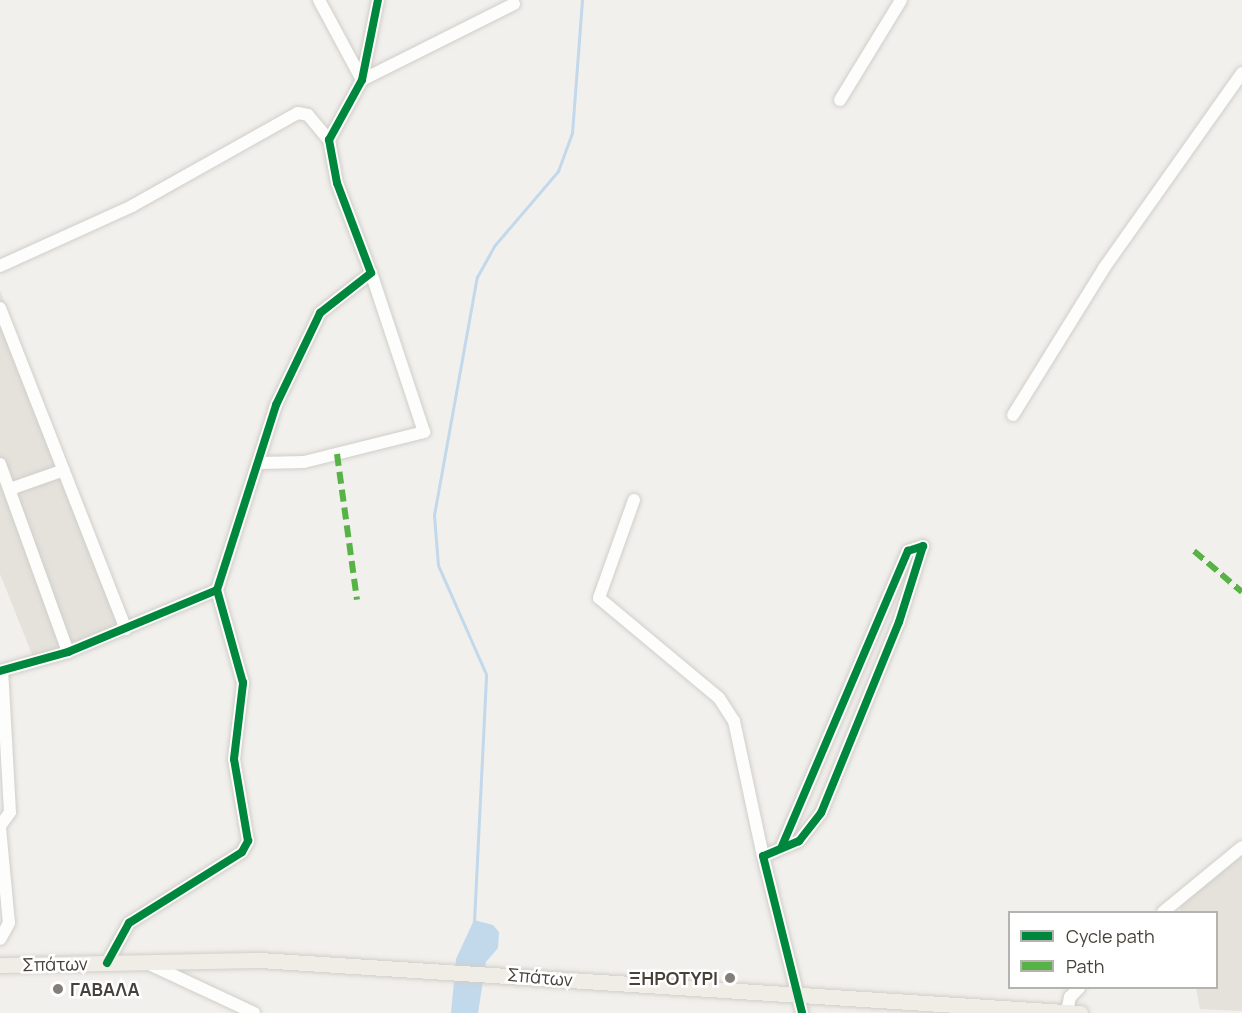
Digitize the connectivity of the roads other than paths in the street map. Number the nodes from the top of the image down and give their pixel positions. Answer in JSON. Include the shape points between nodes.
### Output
{"nodes":[{"id":1,"x":319,"y":0,"type":"edge"},
{"id":2,"x":378,"y":0,"type":"edge"},
{"id":3,"x":901,"y":0,"type":"edge"},
{"id":4,"x":514,"y":4,"type":"dead end"},
{"id":5,"x":1242,"y":73,"type":"edge"},
{"id":6,"x":362,"y":80,"type":"junction"},
{"id":7,"x":840,"y":100,"type":"dead end"},
{"id":8,"x":329,"y":140,"type":"junction"},
{"id":9,"x":0,"y":266,"type":"edge"},
{"id":10,"x":371,"y":273,"type":"junction"},
{"id":11,"x":0,"y":308,"type":"edge"},
{"id":12,"x":1013,"y":415,"type":"dead end"},
{"id":13,"x":259,"y":463,"type":"junction"},
{"id":14,"x":0,"y":464,"type":"edge"},
{"id":15,"x":64,"y":470,"type":"junction"},
{"id":16,"x":10,"y":489,"type":"junction"},
{"id":17,"x":634,"y":500,"type":"dead end"},
{"id":18,"x":217,"y":590,"type":"junction"},
{"id":19,"x":126,"y":629,"type":"junction"},
{"id":20,"x":68,"y":651,"type":"junction"},
{"id":21,"x":1,"y":671,"type":"edge"},
{"id":22,"x":0,"y":827,"type":"edge"},
{"id":23,"x":782,"y":846,"type":"junction"},
{"id":24,"x":1242,"y":847,"type":"edge"},
{"id":25,"x":763,"y":856,"type":"junction"},
{"id":26,"x":1164,"y":911,"type":"edge"},
{"id":27,"x":0,"y":939,"type":"edge"},
{"id":28,"x":145,"y":962,"type":"junction"},
{"id":29,"x":107,"y":963,"type":"junction"},
{"id":30,"x":0,"y":965,"type":"edge"},
{"id":31,"x":1077,"y":989,"type":"edge"},
{"id":32,"x":793,"y":996,"type":"junction"},
{"id":33,"x":1032,"y":1012,"type":"edge"},
{"id":34,"x":1067,"y":1012,"type":"edge"},
{"id":35,"x":254,"y":1013,"type":"edge"},
{"id":36,"x":801,"y":1013,"type":"edge"},
{"id":37,"x":1080,"y":1013,"type":"edge"}],
"edges":[{"from":1,"to":6,"type":"street"},
{"from":2,"to":6,"type":"street"},
{"from":3,"to":7,"type":"street"},
{"from":4,"to":6,"type":"street"},
{"from":5,"to":12,"type":"street","via":[[1104,268]]},
{"from":6,"to":8,"type":"street"},
{"from":8,"to":9,"type":"street","via":[[308,115],[298,113],[122,211]]},
{"from":8,"to":10,"type":"street","via":[[337,183]]},
{"from":10,"to":13,"type":"street","via":[[320,313],[276,405]]},
{"from":10,"to":13,"type":"street","via":[[424,432],[304,462]]},
{"from":11,"to":15,"type":"street"},
{"from":13,"to":18,"type":"street"},
{"from":14,"to":16,"type":"street"},
{"from":15,"to":16,"type":"street"},
{"from":15,"to":19,"type":"street"},
{"from":16,"to":20,"type":"street"},
{"from":17,"to":25,"type":"street","via":[[599,598],[719,698],[734,721]]},
{"from":18,"to":19,"type":"street"},
{"from":18,"to":29,"type":"street","via":[[243,683],[234,759],[248,841],[242,852],[129,923]]},
{"from":19,"to":20,"type":"street"},
{"from":20,"to":21,"type":"street"},
{"from":21,"to":22,"type":"street","via":[[10,812]]},
{"from":22,"to":27,"type":"street","via":[[9,923]]},
{"from":23,"to":23,"type":"street","via":[[799,841],[821,813],[911,589],[923,546],[908,551]]},
{"from":23,"to":25,"type":"street"},
{"from":24,"to":26,"type":"street"},
{"from":25,"to":32,"type":"street"},
{"from":28,"to":29,"type":"main road","name":"Σπάτων"},
{"from":28,"to":32,"type":"main road","name":"Σπάτων","via":[[260,960],[439,969]]},
{"from":28,"to":35,"type":"street"},
{"from":29,"to":30,"type":"main road","name":"Σπάτων"},
{"from":31,"to":34,"type":"street","via":[[1070,997]]},
{"from":32,"to":33,"type":"main road","name":"Σπάτων"},
{"from":32,"to":36,"type":"street"},
{"from":33,"to":34,"type":"main road","name":"Σπάτων"},
{"from":34,"to":37,"type":"main road","name":"Σπάτων"}]}
